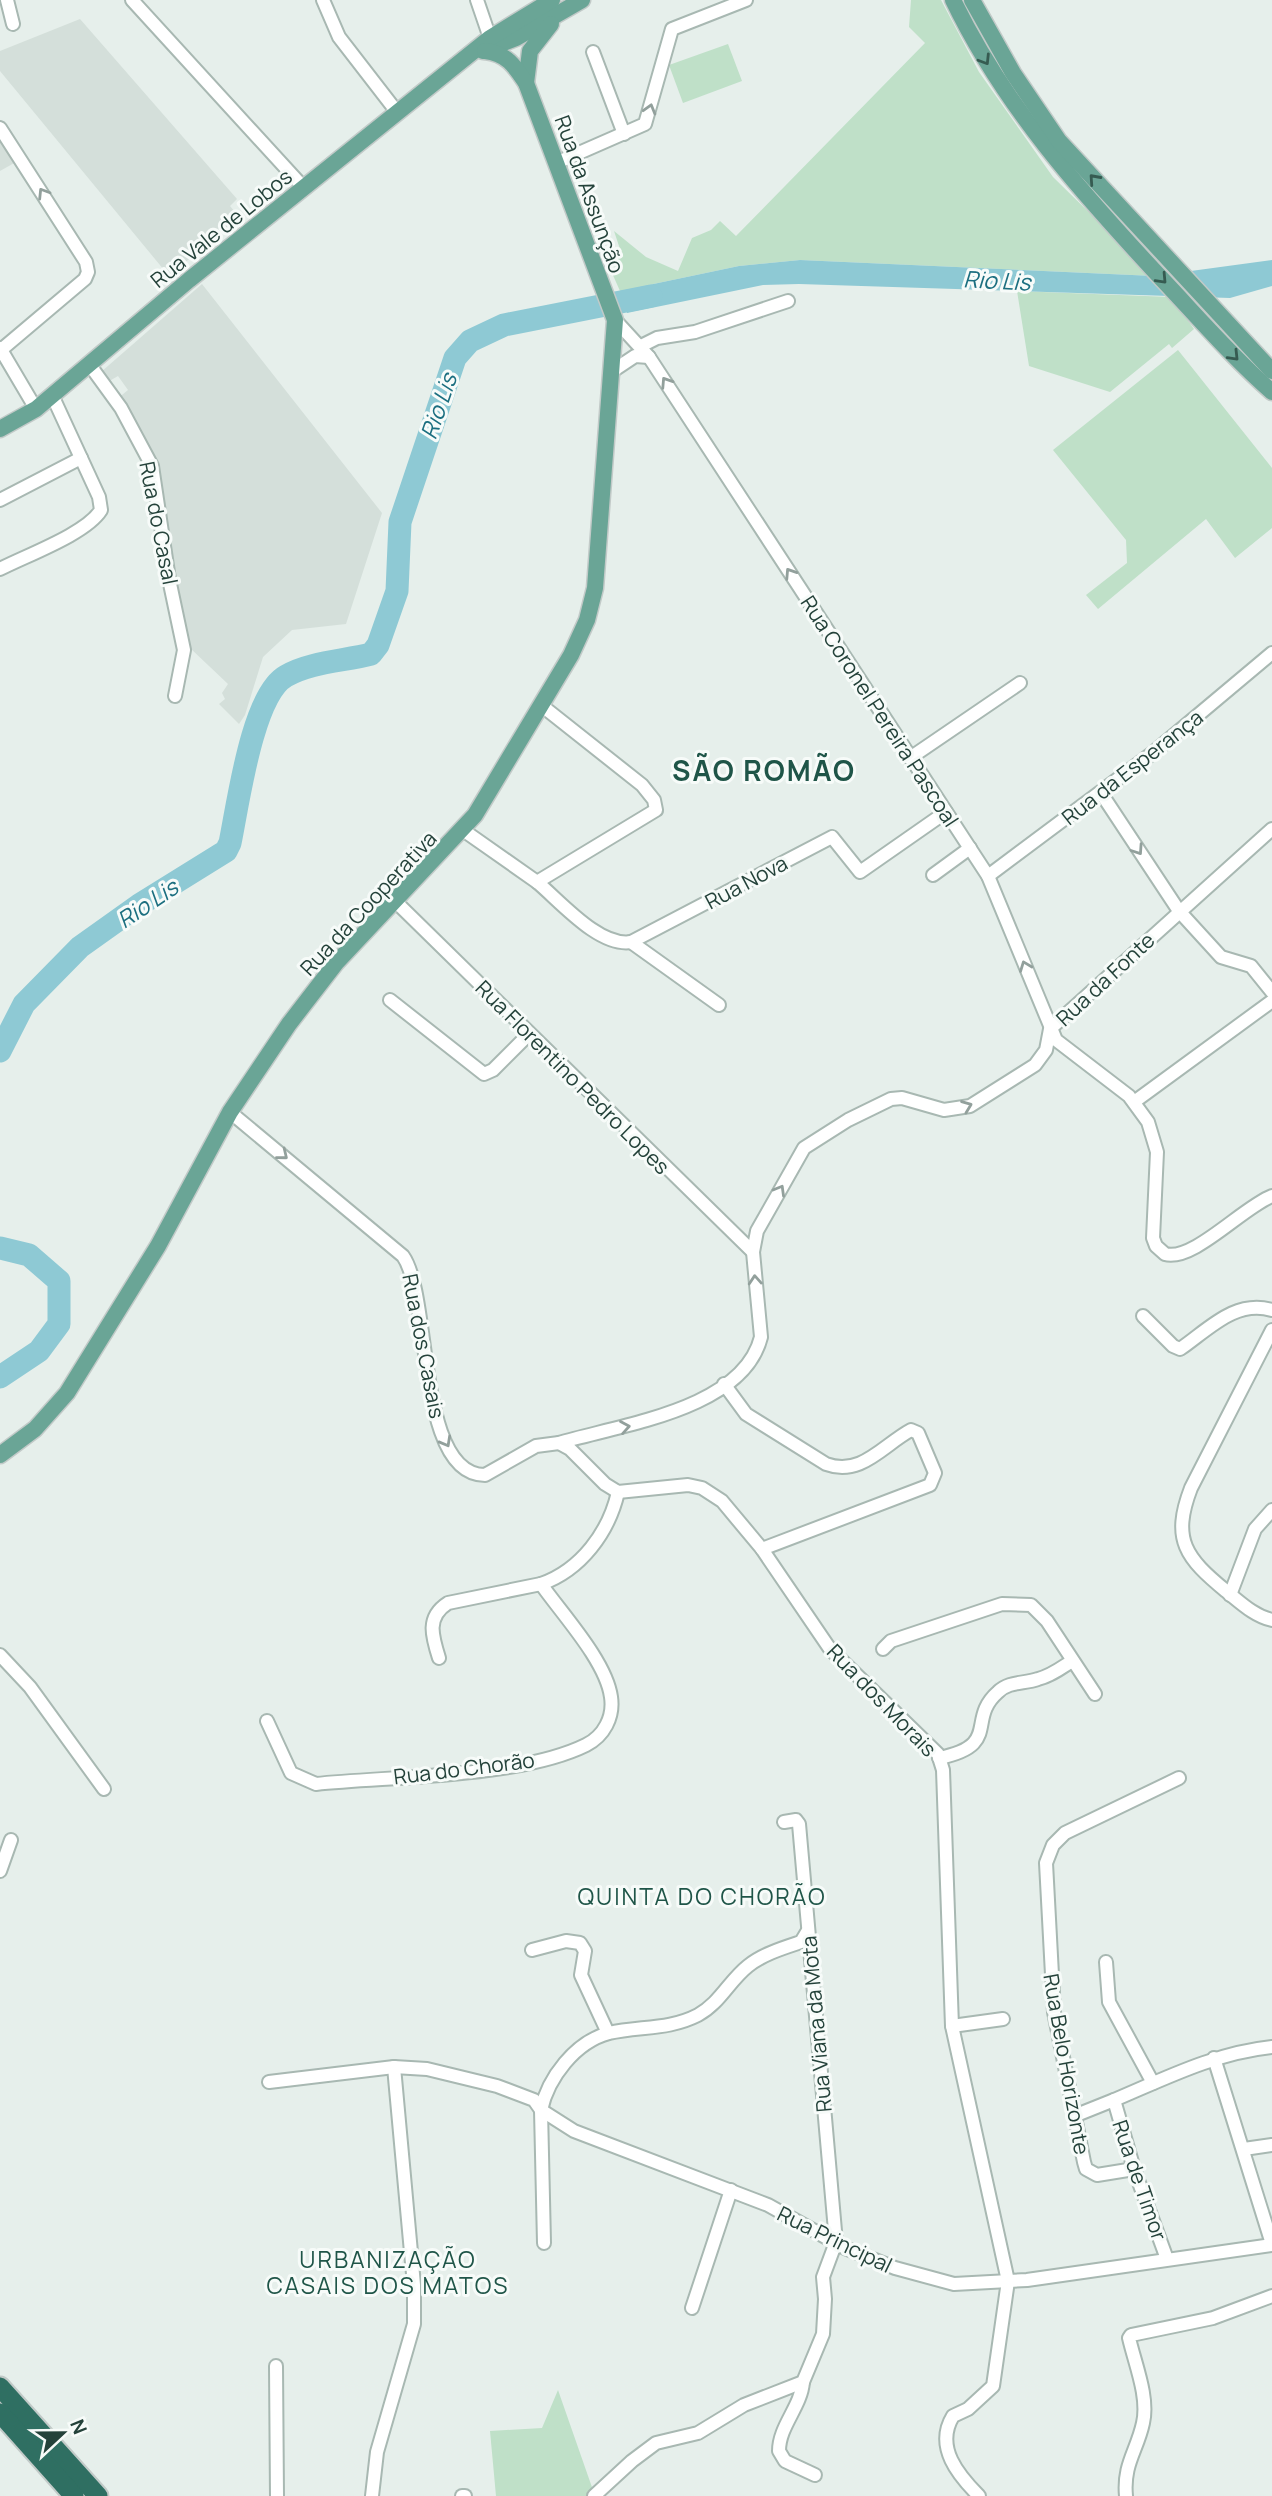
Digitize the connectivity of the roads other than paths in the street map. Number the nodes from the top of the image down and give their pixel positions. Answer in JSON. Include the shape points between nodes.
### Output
{"nodes":[{"id":1,"x":6,"y":0,"type":"edge"},
{"id":2,"x":132,"y":0,"type":"edge"},
{"id":3,"x":323,"y":0,"type":"edge"},
{"id":4,"x":477,"y":0,"type":"edge"},
{"id":5,"x":582,"y":0,"type":"edge"},
{"id":6,"x":707,"y":0,"type":"edge"},
{"id":7,"x":746,"y":0,"type":"edge"},
{"id":8,"x":953,"y":0,"type":"edge"},
{"id":9,"x":972,"y":0,"type":"edge"},
{"id":10,"x":557,"y":6,"type":"edge"},
{"id":11,"x":537,"y":9,"type":"junction"},
{"id":12,"x":712,"y":13,"type":"junction"},
{"id":13,"x":13,"y":24,"type":"dead end"},
{"id":14,"x":516,"y":37,"type":"junction"},
{"id":15,"x":487,"y":45,"type":"junction"},
{"id":16,"x":593,"y":52,"type":"dead end"},
{"id":17,"x":516,"y":67,"type":"junction"},
{"id":18,"x":526,"y":83,"type":"junction"},
{"id":19,"x":397,"y":112,"type":"junction"},
{"id":20,"x":0,"y":128,"type":"edge"},
{"id":21,"x":624,"y":134,"type":"junction"},
{"id":22,"x":556,"y":163,"type":"junction"},
{"id":23,"x":303,"y":188,"type":"junction"},
{"id":24,"x":788,"y":301,"type":"dead end"},
{"id":25,"x":1205,"y":313,"type":"junction"},
{"id":26,"x":615,"y":320,"type":"junction"},
{"id":27,"x":1,"y":349,"type":"edge"},
{"id":28,"x":645,"y":351,"type":"junction"},
{"id":29,"x":89,"y":364,"type":"junction"},
{"id":30,"x":1272,"y":371,"type":"edge"},
{"id":31,"x":611,"y":372,"type":"junction"},
{"id":32,"x":1272,"y":392,"type":"edge"},
{"id":33,"x":52,"y":395,"type":"junction"},
{"id":34,"x":36,"y":409,"type":"junction"},
{"id":35,"x":0,"y":429,"type":"edge"},
{"id":36,"x":81,"y":458,"type":"junction"},
{"id":37,"x":0,"y":500,"type":"edge"},
{"id":38,"x":0,"y":569,"type":"edge"},
{"id":39,"x":1272,"y":653,"type":"edge"},
{"id":40,"x":1020,"y":683,"type":"dead end"},
{"id":41,"x":175,"y":696,"type":"dead end"},
{"id":42,"x":541,"y":705,"type":"junction"},
{"id":43,"x":910,"y":758,"type":"junction"},
{"id":44,"x":1101,"y":793,"type":"junction"},
{"id":45,"x":946,"y":812,"type":"junction"},
{"id":46,"x":1272,"y":828,"type":"edge"},
{"id":47,"x":463,"y":830,"type":"junction"},
{"id":48,"x":970,"y":848,"type":"junction"},
{"id":49,"x":933,"y":875,"type":"dead end"},
{"id":50,"x":988,"y":876,"type":"junction"},
{"id":51,"x":537,"y":882,"type":"junction"},
{"id":52,"x":395,"y":901,"type":"junction"},
{"id":53,"x":1179,"y":911,"type":"junction"},
{"id":54,"x":631,"y":942,"type":"junction"},
{"id":55,"x":1272,"y":992,"type":"edge"},
{"id":56,"x":390,"y":1000,"type":"dead end"},
{"id":57,"x":1272,"y":1001,"type":"edge"},
{"id":58,"x":719,"y":1005,"type":"dead end"},
{"id":59,"x":1050,"y":1029,"type":"junction"},
{"id":60,"x":529,"y":1034,"type":"junction"},
{"id":61,"x":1134,"y":1102,"type":"junction"},
{"id":62,"x":230,"y":1112,"type":"junction"},
{"id":63,"x":1272,"y":1196,"type":"edge"},
{"id":64,"x":753,"y":1252,"type":"junction"},
{"id":65,"x":1272,"y":1310,"type":"edge"},
{"id":66,"x":1143,"y":1316,"type":"dead end"},
{"id":67,"x":1272,"y":1330,"type":"edge"},
{"id":68,"x":724,"y":1384,"type":"junction"},
{"id":69,"x":559,"y":1443,"type":"junction"},
{"id":70,"x":0,"y":1455,"type":"edge"},
{"id":71,"x":618,"y":1492,"type":"junction"},
{"id":72,"x":1272,"y":1510,"type":"edge"},
{"id":73,"x":762,"y":1549,"type":"junction"},
{"id":74,"x":541,"y":1584,"type":"junction"},
{"id":75,"x":1230,"y":1595,"type":"junction"},
{"id":76,"x":1272,"y":1620,"type":"edge"},
{"id":77,"x":883,"y":1648,"type":"dead end"},
{"id":78,"x":0,"y":1655,"type":"edge"},
{"id":79,"x":439,"y":1658,"type":"dead end"},
{"id":80,"x":1072,"y":1661,"type":"junction"},
{"id":81,"x":1095,"y":1694,"type":"dead end"},
{"id":82,"x":268,"y":1721,"type":"dead end"},
{"id":83,"x":939,"y":1758,"type":"junction"},
{"id":84,"x":1180,"y":1778,"type":"dead end"},
{"id":85,"x":104,"y":1789,"type":"dead end"},
{"id":86,"x":783,"y":1822,"type":"dead end"},
{"id":87,"x":11,"y":1840,"type":"dead end"},
{"id":88,"x":0,"y":1871,"type":"edge"},
{"id":89,"x":807,"y":1932,"type":"junction"},
{"id":90,"x":532,"y":1950,"type":"dead end"},
{"id":91,"x":1106,"y":1962,"type":"dead end"},
{"id":92,"x":1003,"y":2019,"type":"dead end"},
{"id":93,"x":953,"y":2026,"type":"junction"},
{"id":94,"x":608,"y":2033,"type":"junction"},
{"id":95,"x":1272,"y":2047,"type":"edge"},
{"id":96,"x":1214,"y":2058,"type":"junction"},
{"id":97,"x":394,"y":2067,"type":"junction"},
{"id":98,"x":269,"y":2082,"type":"dead end"},
{"id":99,"x":1153,"y":2083,"type":"junction"},
{"id":100,"x":1114,"y":2100,"type":"junction"},
{"id":101,"x":541,"y":2110,"type":"junction"},
{"id":102,"x":1074,"y":2116,"type":"junction"},
{"id":103,"x":1272,"y":2145,"type":"edge"},
{"id":104,"x":1244,"y":2149,"type":"junction"},
{"id":105,"x":1134,"y":2169,"type":"junction"},
{"id":106,"x":731,"y":2190,"type":"junction"},
{"id":107,"x":836,"y":2242,"type":"junction"},
{"id":108,"x":544,"y":2243,"type":"dead end"},
{"id":109,"x":1272,"y":2245,"type":"edge"},
{"id":110,"x":1167,"y":2259,"type":"junction"},
{"id":111,"x":1008,"y":2281,"type":"junction"},
{"id":112,"x":1272,"y":2296,"type":"edge"},
{"id":113,"x":692,"y":2308,"type":"dead end"},
{"id":114,"x":276,"y":2365,"type":"dead end"},
{"id":115,"x":803,"y":2382,"type":"junction"},
{"id":116,"x":0,"y":2387,"type":"edge"},
{"id":117,"x":0,"y":2413,"type":"edge"},
{"id":118,"x":815,"y":2475,"type":"dead end"},
{"id":119,"x":74,"y":2496,"type":"edge"},
{"id":120,"x":98,"y":2496,"type":"edge"},
{"id":121,"x":277,"y":2496,"type":"edge"},
{"id":122,"x":372,"y":2496,"type":"edge"},
{"id":123,"x":594,"y":2496,"type":"edge"},
{"id":124,"x":979,"y":2496,"type":"edge"},
{"id":125,"x":1126,"y":2496,"type":"edge"}],
"edges":[{"from":1,"to":13,"type":"street"},
{"from":2,"to":23,"type":"street"},
{"from":3,"to":19,"type":"street","via":[[339,37]]},
{"from":4,"to":15,"type":"street"},
{"from":5,"to":10,"type":"main road","name":"Rua Vale de Lobos"},
{"from":6,"to":12,"type":"street"},
{"from":7,"to":12,"type":"street"},
{"from":8,"to":25,"type":"main road","one_way":true,"via":[[1020,114],[1084,195]]},
{"from":25,"to":9,"type":"main road","one_way":true,"via":[[1140,229],[1059,141]]},
{"from":10,"to":11,"type":"main road","name":"Rua Vale de Lobos"},
{"from":10,"to":14,"type":"main road","name":"Rua Vale de Lobos"},
{"from":10,"to":18,"type":"main road","via":[[533,44]]},
{"from":11,"to":14,"type":"main road","name":"Rua Vale de Lobos"},
{"from":11,"to":15,"type":"main road","name":"Rua Vale de Lobos"},
{"from":21,"to":12,"type":"street","one_way":true,"via":[[648,118],[673,29]]},
{"from":14,"to":15,"type":"main road","name":"Rua Vale de Lobos"},
{"from":14,"to":17,"type":"main road"},
{"from":15,"to":17,"type":"main road"},
{"from":15,"to":19,"type":"main road","name":"Rua Vale de Lobos"},
{"from":16,"to":21,"type":"street"},
{"from":17,"to":18,"type":"main road","name":"Rua da Assunção"},
{"from":18,"to":22,"type":"main road","name":"Rua da Assunção"},
{"from":19,"to":23,"type":"main road","name":"Rua Vale de Lobos"},
{"from":27,"to":20,"type":"street","one_way":true,"via":[[85,279],[88,267]]},
{"from":21,"to":22,"type":"street"},
{"from":22,"to":26,"type":"main road","name":"Rua da Assunção"},
{"from":23,"to":29,"type":"main road","name":"Rua Vale de Lobos"},
{"from":24,"to":28,"type":"street","via":[[695,332],[657,338]]},
{"from":25,"to":30,"type":"main road"},
{"from":25,"to":32,"type":"main road","one_way":true},
{"from":26,"to":28,"type":"street","name":"Rua Coronel Pereira Pascoal"},
{"from":26,"to":31,"type":"main road","name":"Rua da Cooperativa"},
{"from":27,"to":34,"type":"street"},
{"from":28,"to":31,"type":"street"},
{"from":43,"to":28,"type":"street","name":"Rua Coronel Pereira Pascoal","one_way":true},
{"from":29,"to":33,"type":"main road","name":"Rua Vale de Lobos"},
{"from":29,"to":41,"type":"street","name":"Rua do Casal","via":[[121,408],[152,466],[184,650]]},
{"from":31,"to":42,"type":"main road","name":"Rua da Cooperativa","via":[[593,599],[571,655]]},
{"from":33,"to":34,"type":"main road","name":"Rua Vale de Lobos"},
{"from":33,"to":36,"type":"street"},
{"from":34,"to":35,"type":"main road","name":"Rua Vale de Lobos"},
{"from":36,"to":37,"type":"street"},
{"from":36,"to":38,"type":"street","via":[[99,497],[101,510],[96,519]]},
{"from":39,"to":44,"type":"street","name":"Rua da Esperança"},
{"from":40,"to":43,"type":"street"},
{"from":42,"to":47,"type":"main road","name":"Rua da Cooperativa"},
{"from":42,"to":51,"type":"street","via":[[642,785],[657,807]]},
{"from":43,"to":45,"type":"street","name":"Rua Coronel Pereira Pascoal"},
{"from":44,"to":50,"type":"street","name":"Rua da Esperança"},
{"from":44,"to":53,"type":"street","one_way":true},
{"from":45,"to":48,"type":"street","name":"Rua Coronel Pereira Pascoal"},
{"from":45,"to":54,"type":"street","name":"Rua Nova","via":[[860,872],[832,837]]},
{"from":46,"to":53,"type":"street","name":"Rua da Fonte"},
{"from":47,"to":51,"type":"street"},
{"from":47,"to":52,"type":"main road","name":"Rua da Cooperativa"},
{"from":48,"to":49,"type":"street"},
{"from":48,"to":50,"type":"street","name":"Rua Coronel Pereira Pascoal"},
{"from":59,"to":50,"type":"street","name":"Rua Coronel Pereira Pascoal","one_way":true},
{"from":51,"to":54,"type":"street","via":[[601,937],[614,943]]},
{"from":52,"to":60,"type":"street","name":"Rua Florentino Pedro Lopes"},
{"from":52,"to":62,"type":"main road","name":"Rua da Cooperativa","via":[[336,963]]},
{"from":53,"to":55,"type":"street","via":[[1221,957],[1251,966]]},
{"from":53,"to":59,"type":"street","name":"Rua da Fonte"},
{"from":54,"to":58,"type":"street"},
{"from":56,"to":60,"type":"street","via":[[484,1074],[494,1070]]},
{"from":57,"to":61,"type":"street"},
{"from":59,"to":61,"type":"street","name":"Rua Coronel Pereira Pascoal","via":[[1060,1046]]},
{"from":64,"to":59,"type":"street","name":"Rua da Fonte","one_way":true,"via":[[757,1231],[804,1148],[814,1139],[891,1099],[944,1110],[970,1106],[1035,1065],[1046,1050]]},
{"from":60,"to":64,"type":"street","name":"Rua Florentino Pedro Lopes"},
{"from":61,"to":63,"type":"street","via":[[1155,1143],[1153,1238],[1160,1251],[1171,1256],[1183,1254]]},
{"from":62,"to":69,"type":"street","name":"Rua dos Casais","one_way":true,"via":[[394,1246],[409,1264],[436,1418],[463,1466],[485,1475],[536,1446]]},
{"from":62,"to":70,"type":"main road","name":"Rua da Cooperativa","via":[[158,1246],[68,1393],[35,1429]]},
{"from":68,"to":64,"type":"street","name":"Rua da Fonte","one_way":true,"via":[[752,1357],[761,1337]]},
{"from":65,"to":66,"type":"street","via":[[1262,1307],[1234,1312],[1180,1349]]},
{"from":67,"to":75,"type":"street","via":[[1181,1516],[1182,1537],[1192,1562]]},
{"from":69,"to":68,"type":"street","name":"Rua da Fonte","one_way":true,"via":[[652,1420]]},
{"from":68,"to":73,"type":"street","via":[[746,1414],[827,1464],[857,1466],[915,1430],[934,1473],[933,1482],[925,1487]]},
{"from":69,"to":71,"type":"street"},
{"from":71,"to":73,"type":"street","name":"Rua dos Morais","via":[[681,1485],[702,1488],[728,1507]]},
{"from":71,"to":74,"type":"street","via":[[610,1521],[598,1539],[560,1576]]},
{"from":72,"to":75,"type":"street","via":[[1255,1529]]},
{"from":73,"to":83,"type":"street","name":"Rua dos Morais","via":[[830,1649],[910,1724]]},
{"from":74,"to":79,"type":"street","via":[[448,1603],[437,1610],[431,1626]]},
{"from":74,"to":82,"type":"street","name":"Rua do Chorão","via":[[602,1670],[611,1694],[611,1717],[598,1737],[586,1745],[519,1765],[316,1784],[290,1773]]},
{"from":75,"to":76,"type":"street"},
{"from":77,"to":80,"type":"street","via":[[891,1641],[1015,1603],[1031,1605],[1041,1615]]},
{"from":78,"to":85,"type":"street","via":[[30,1687]]},
{"from":80,"to":81,"type":"street"},
{"from":80,"to":83,"type":"street","via":[[1049,1675],[998,1691],[985,1710],[976,1742],[962,1753]]},
{"from":83,"to":93,"type":"street","name":"Rua dos Morais"},
{"from":84,"to":102,"type":"street","name":"Rua Belo Horizonte","via":[[1065,1833],[1053,1844],[1046,1863],[1054,2012]]},
{"from":86,"to":89,"type":"street","name":"Rua Viana da Mota","via":[[796,1820],[799,1825]]},
{"from":87,"to":88,"type":"street"},
{"from":89,"to":94,"type":"street","via":[[801,1942],[748,1966],[715,2003],[696,2016],[661,2028]]},
{"from":89,"to":107,"type":"street","name":"Rua Viana da Mota"},
{"from":90,"to":94,"type":"street","via":[[566,1941],[580,1943],[585,1951],[581,1975]]},
{"from":91,"to":99,"type":"street","via":[[1108,2002]]},
{"from":92,"to":93,"type":"street"},
{"from":93,"to":111,"type":"street","name":"Rua dos Morais"},
{"from":94,"to":101,"type":"street","via":[[554,2074]]},
{"from":95,"to":96,"type":"street","name":"Rua de Timor"},
{"from":96,"to":99,"type":"street","name":"Rua de Timor"},
{"from":96,"to":104,"type":"street"},
{"from":97,"to":98,"type":"street","name":"Rua Principal"},
{"from":97,"to":101,"type":"street","name":"Rua Principal","via":[[497,2086],[534,2100]]},
{"from":97,"to":122,"type":"street","via":[[414,2324],[377,2452]]},
{"from":99,"to":100,"type":"street","name":"Rua de Timor"},
{"from":100,"to":102,"type":"street"},
{"from":100,"to":105,"type":"street","name":"Rua de Timor"},
{"from":101,"to":106,"type":"street","name":"Rua Principal","via":[[573,2132]]},
{"from":101,"to":108,"type":"street"},
{"from":102,"to":105,"type":"street","name":"Rua Belo Horizonte","via":[[1086,2169],[1097,2175]]},
{"from":103,"to":104,"type":"street"},
{"from":104,"to":109,"type":"street"},
{"from":105,"to":110,"type":"street","name":"Rua de Timor"},
{"from":106,"to":107,"type":"street","name":"Rua Principal"},
{"from":106,"to":113,"type":"street"},
{"from":107,"to":111,"type":"street","name":"Rua Principal","via":[[930,2280],[975,2285]]},
{"from":107,"to":115,"type":"street","via":[[823,2277],[823,2334]]},
{"from":109,"to":110,"type":"street","name":"Rua Principal"},
{"from":110,"to":111,"type":"street","name":"Rua Principal"},
{"from":111,"to":124,"type":"street","via":[[993,2386],[953,2416],[948,2431],[954,2469]]},
{"from":112,"to":125,"type":"street","via":[[1222,2316],[1131,2335],[1144,2419],[1128,2460]]},
{"from":114,"to":121,"type":"street"},
{"from":115,"to":118,"type":"street","via":[[779,2451],[785,2461]]},
{"from":115,"to":123,"type":"street","via":[[744,2405],[698,2433],[656,2443]]},
{"from":116,"to":120,"type":"highway"},
{"from":117,"to":119,"type":"highway"}]}
